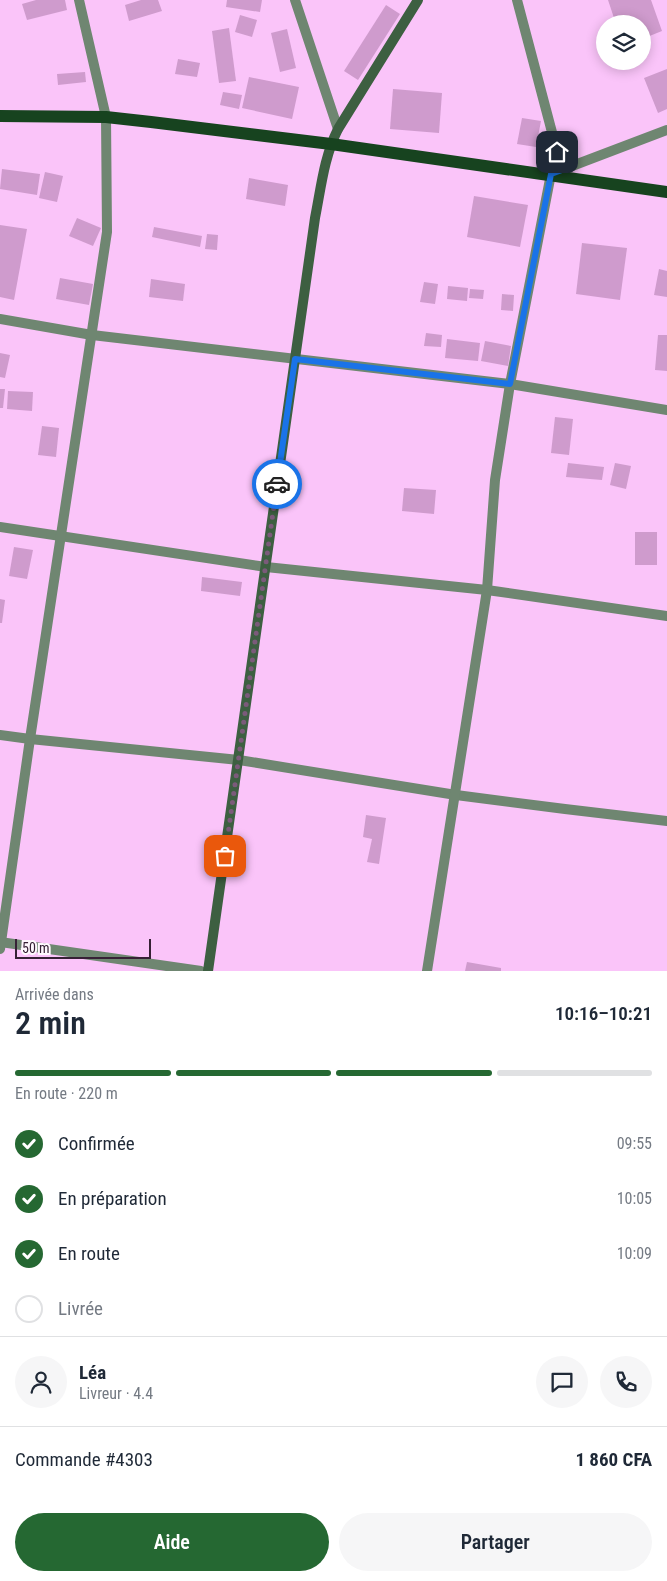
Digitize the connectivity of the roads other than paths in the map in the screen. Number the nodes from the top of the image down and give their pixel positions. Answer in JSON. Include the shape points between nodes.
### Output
{"nodes":[{"id":1,"x":79,"y":0,"type":"edge"},
{"id":2,"x":295,"y":0,"type":"edge"},
{"id":3,"x":418,"y":0,"type":"edge"},
{"id":4,"x":517,"y":0,"type":"edge"},
{"id":5,"x":0,"y":116,"type":"edge"},
{"id":6,"x":106,"y":117,"type":"junction"},
{"id":7,"x":338,"y":129,"type":"junction"},
{"id":8,"x":667,"y":130,"type":"edge"},
{"id":9,"x":331,"y":144,"type":"junction"},
{"id":10,"x":557,"y":172,"type":"junction"},
{"id":11,"x":667,"y":192,"type":"edge"},
{"id":12,"x":0,"y":319,"type":"edge"},
{"id":13,"x":92,"y":336,"type":"junction"},
{"id":14,"x":295,"y":359,"type":"junction"},
{"id":15,"x":510,"y":384,"type":"junction"},
{"id":16,"x":667,"y":410,"type":"edge"},
{"id":17,"x":0,"y":527,"type":"edge"},
{"id":18,"x":62,"y":536,"type":"junction"},
{"id":19,"x":266,"y":566,"type":"junction"},
{"id":20,"x":486,"y":590,"type":"junction"},
{"id":21,"x":667,"y":616,"type":"edge"},
{"id":22,"x":0,"y":735,"type":"edge"},
{"id":23,"x":30,"y":739,"type":"junction"},
{"id":24,"x":239,"y":760,"type":"junction"},
{"id":25,"x":456,"y":795,"type":"junction"},
{"id":26,"x":667,"y":820,"type":"edge"},
{"id":27,"x":0,"y":944,"type":"edge"},
{"id":28,"x":201,"y":971,"type":"edge"},
{"id":29,"x":208,"y":971,"type":"edge"},
{"id":30,"x":427,"y":971,"type":"edge"}],
"edges":[{"from":1,"to":6,"type":"street"},
{"from":2,"to":7,"type":"street"},
{"from":3,"to":7,"type":"street"},
{"from":4,"to":10,"type":"street"},
{"from":5,"to":6,"type":"main road"},
{"from":6,"to":9,"type":"main road"},
{"from":6,"to":13,"type":"street","via":[[107,232]]},
{"from":7,"to":9,"type":"street"},
{"from":8,"to":10,"type":"street"},
{"from":9,"to":10,"type":"main road"},
{"from":9,"to":14,"type":"street","via":[[316,218]]},
{"from":10,"to":11,"type":"main road"},
{"from":10,"to":15,"type":"street"},
{"from":12,"to":13,"type":"street"},
{"from":13,"to":14,"type":"street"},
{"from":13,"to":18,"type":"street"},
{"from":14,"to":15,"type":"street"},
{"from":14,"to":19,"type":"street"},
{"from":15,"to":16,"type":"street"},
{"from":15,"to":20,"type":"street","via":[[496,480]]},
{"from":17,"to":18,"type":"street"},
{"from":18,"to":19,"type":"street"},
{"from":18,"to":23,"type":"street"},
{"from":19,"to":20,"type":"street"},
{"from":19,"to":24,"type":"street"},
{"from":20,"to":21,"type":"street"},
{"from":20,"to":25,"type":"street"},
{"from":22,"to":23,"type":"street"},
{"from":23,"to":24,"type":"street"},
{"from":23,"to":27,"type":"street"},
{"from":24,"to":25,"type":"street"},
{"from":24,"to":29,"type":"street"},
{"from":25,"to":26,"type":"street"},
{"from":25,"to":30,"type":"street"},
{"from":27,"to":28,"type":"street"}]}
